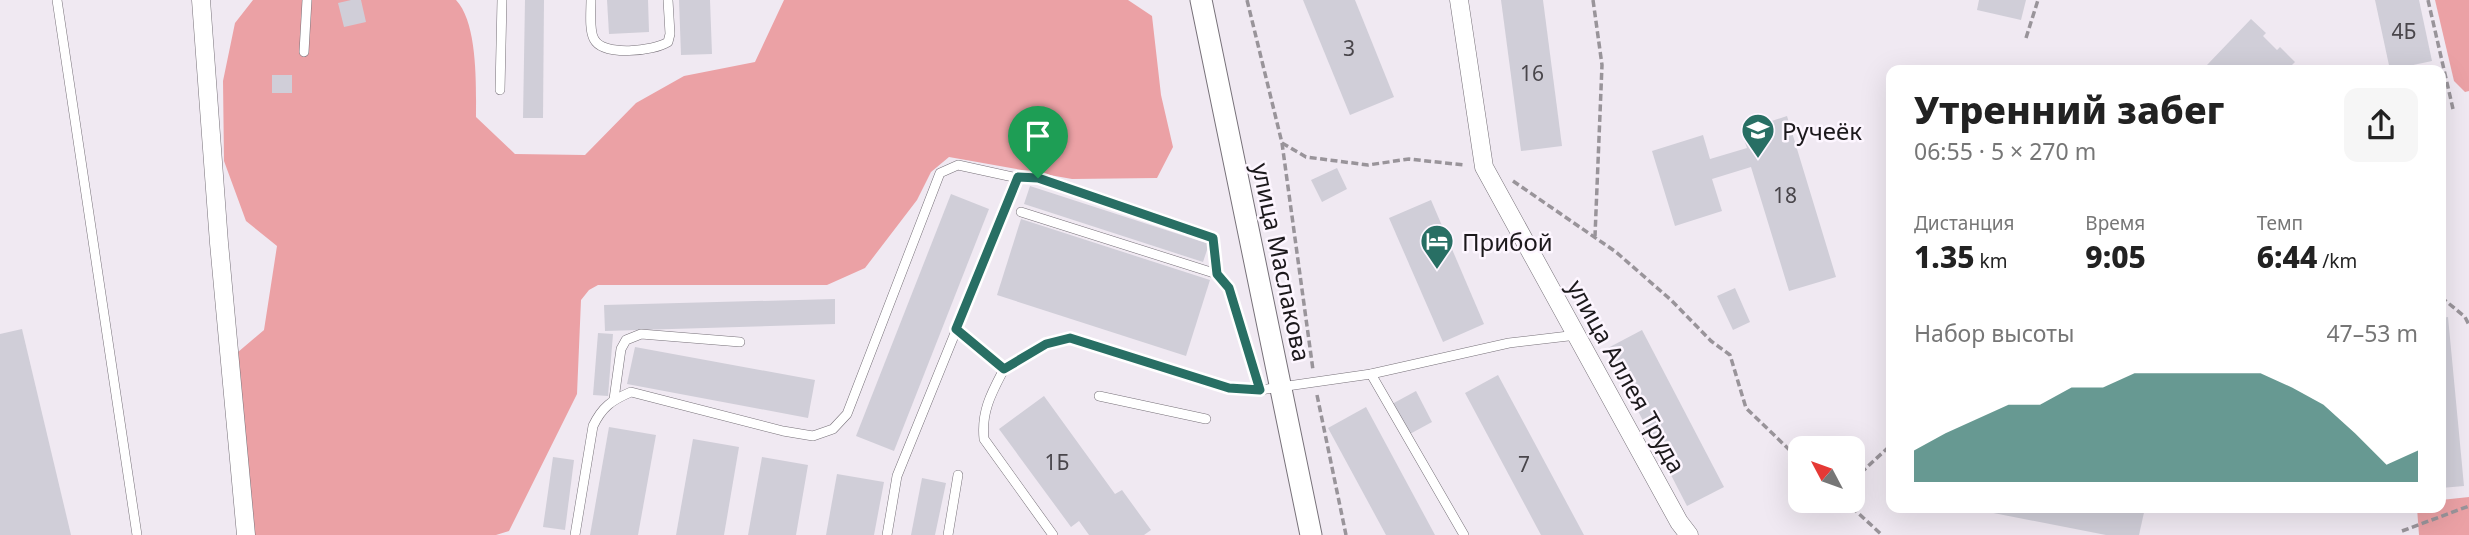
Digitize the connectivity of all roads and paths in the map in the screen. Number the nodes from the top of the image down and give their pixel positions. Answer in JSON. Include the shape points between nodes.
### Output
{"nodes":[{"id":1,"x":57,"y":0,"type":"edge"},
{"id":2,"x":201,"y":0,"type":"edge"},
{"id":3,"x":307,"y":0,"type":"edge"},
{"id":4,"x":502,"y":0,"type":"edge"},
{"id":5,"x":591,"y":0,"type":"edge"},
{"id":6,"x":668,"y":0,"type":"edge"},
{"id":7,"x":1201,"y":0,"type":"edge"},
{"id":8,"x":1247,"y":0,"type":"edge"},
{"id":9,"x":1459,"y":0,"type":"edge"},
{"id":10,"x":1592,"y":0,"type":"edge"},
{"id":11,"x":2038,"y":0,"type":"edge"},
{"id":12,"x":2428,"y":0,"type":"edge"},
{"id":13,"x":2026,"y":38,"type":"dead end"},
{"id":14,"x":304,"y":52,"type":"dead end"},
{"id":15,"x":2443,"y":65,"type":"edge"},
{"id":16,"x":2446,"y":78,"type":"edge"},
{"id":17,"x":500,"y":90,"type":"dead end"},
{"id":18,"x":2453,"y":109,"type":"dead end"},
{"id":19,"x":1282,"y":143,"type":"junction"},
{"id":20,"x":1484,"y":167,"type":"junction"},
{"id":21,"x":1018,"y":177,"type":"junction"},
{"id":22,"x":1021,"y":212,"type":"dead end"},
{"id":23,"x":1595,"y":236,"type":"junction"},
{"id":24,"x":1217,"y":274,"type":"junction"},
{"id":25,"x":2446,"y":301,"type":"edge"},
{"id":26,"x":2469,"y":325,"type":"edge"},
{"id":27,"x":956,"y":329,"type":"junction"},
{"id":28,"x":1578,"y":335,"type":"junction"},
{"id":29,"x":740,"y":342,"type":"dead end"},
{"id":30,"x":1004,"y":369,"type":"junction"},
{"id":31,"x":1371,"y":374,"type":"junction"},
{"id":32,"x":1315,"y":382,"type":"junction"},
{"id":33,"x":1270,"y":388,"type":"junction"},
{"id":34,"x":1099,"y":396,"type":"dead end"},
{"id":35,"x":614,"y":399,"type":"junction"},
{"id":36,"x":1206,"y":419,"type":"dead end"},
{"id":37,"x":1788,"y":448,"type":"edge"},
{"id":38,"x":1886,"y":450,"type":"edge"},
{"id":39,"x":1866,"y":468,"type":"edge"},
{"id":40,"x":958,"y":475,"type":"dead end"},
{"id":41,"x":2469,"y":506,"type":"edge"},
{"id":42,"x":1858,"y":513,"type":"edge"},
{"id":43,"x":2402,"y":531,"type":"dead end"},
{"id":44,"x":137,"y":535,"type":"edge"},
{"id":45,"x":246,"y":535,"type":"edge"},
{"id":46,"x":575,"y":535,"type":"edge"},
{"id":47,"x":887,"y":535,"type":"edge"},
{"id":48,"x":947,"y":535,"type":"edge"},
{"id":49,"x":1053,"y":535,"type":"edge"},
{"id":50,"x":1311,"y":535,"type":"edge"},
{"id":51,"x":1346,"y":535,"type":"edge"},
{"id":52,"x":1464,"y":535,"type":"edge"},
{"id":53,"x":1689,"y":535,"type":"edge"},
{"id":54,"x":1882,"y":535,"type":"edge"}],
"edges":[{"from":1,"to":44,"type":"lane"},
{"from":2,"to":45,"type":"street"},
{"from":3,"to":14,"type":"lane"},
{"from":4,"to":17,"type":"lane"},
{"from":5,"to":6,"type":"lane","via":[[593,38],[600,47],[613,51],[668,42]]},
{"from":7,"to":33,"type":"street","name":"улица Маслакова"},
{"from":8,"to":19,"type":"path"},
{"from":9,"to":20,"type":"street","name":"улица Аллея Труда"},
{"from":10,"to":23,"type":"path","via":[[1602,65]]},
{"from":11,"to":13,"type":"path"},
{"from":12,"to":15,"type":"path"},
{"from":16,"to":18,"type":"path"},
{"from":19,"to":20,"type":"path","via":[[1306,158],[1368,166],[1409,159]]},
{"from":19,"to":32,"type":"path"},
{"from":20,"to":23,"type":"path","via":[[1527,188]]},
{"from":20,"to":28,"type":"street","name":"улица Аллея Труда"},
{"from":21,"to":24,"type":"lane","via":[[1038,178],[1210,235],[1215,241]]},
{"from":21,"to":27,"type":"lane"},
{"from":21,"to":35,"type":"lane","via":[[958,165],[940,173],[847,414],[833,429],[813,436],[631,392]]},
{"from":22,"to":24,"type":"lane"},
{"from":23,"to":37,"type":"path","via":[[1730,355],[1746,408]]},
{"from":24,"to":33,"type":"lane","via":[[1229,288]]},
{"from":25,"to":26,"type":"path"},
{"from":27,"to":30,"type":"lane"},
{"from":27,"to":47,"type":"lane","via":[[897,476]]},
{"from":28,"to":31,"type":"lane","via":[[1509,343]]},
{"from":28,"to":53,"type":"street","name":"улица Аллея Труда"},
{"from":29,"to":35,"type":"lane","via":[[641,334],[626,340]]},
{"from":30,"to":33,"type":"lane","via":[[1046,344],[1070,338],[1229,388]]},
{"from":30,"to":49,"type":"lane","via":[[985,410],[984,439]]},
{"from":31,"to":32,"type":"lane"},
{"from":31,"to":52,"type":"lane"},
{"from":32,"to":33,"type":"lane"},
{"from":32,"to":51,"type":"path"},
{"from":33,"to":50,"type":"street","name":"улица Маслакова"},
{"from":34,"to":36,"type":"lane"},
{"from":35,"to":46,"type":"lane","via":[[601,410],[593,426]]},
{"from":38,"to":39,"type":"path"},
{"from":40,"to":48,"type":"lane"},
{"from":41,"to":43,"type":"path"},
{"from":42,"to":54,"type":"path"}]}
